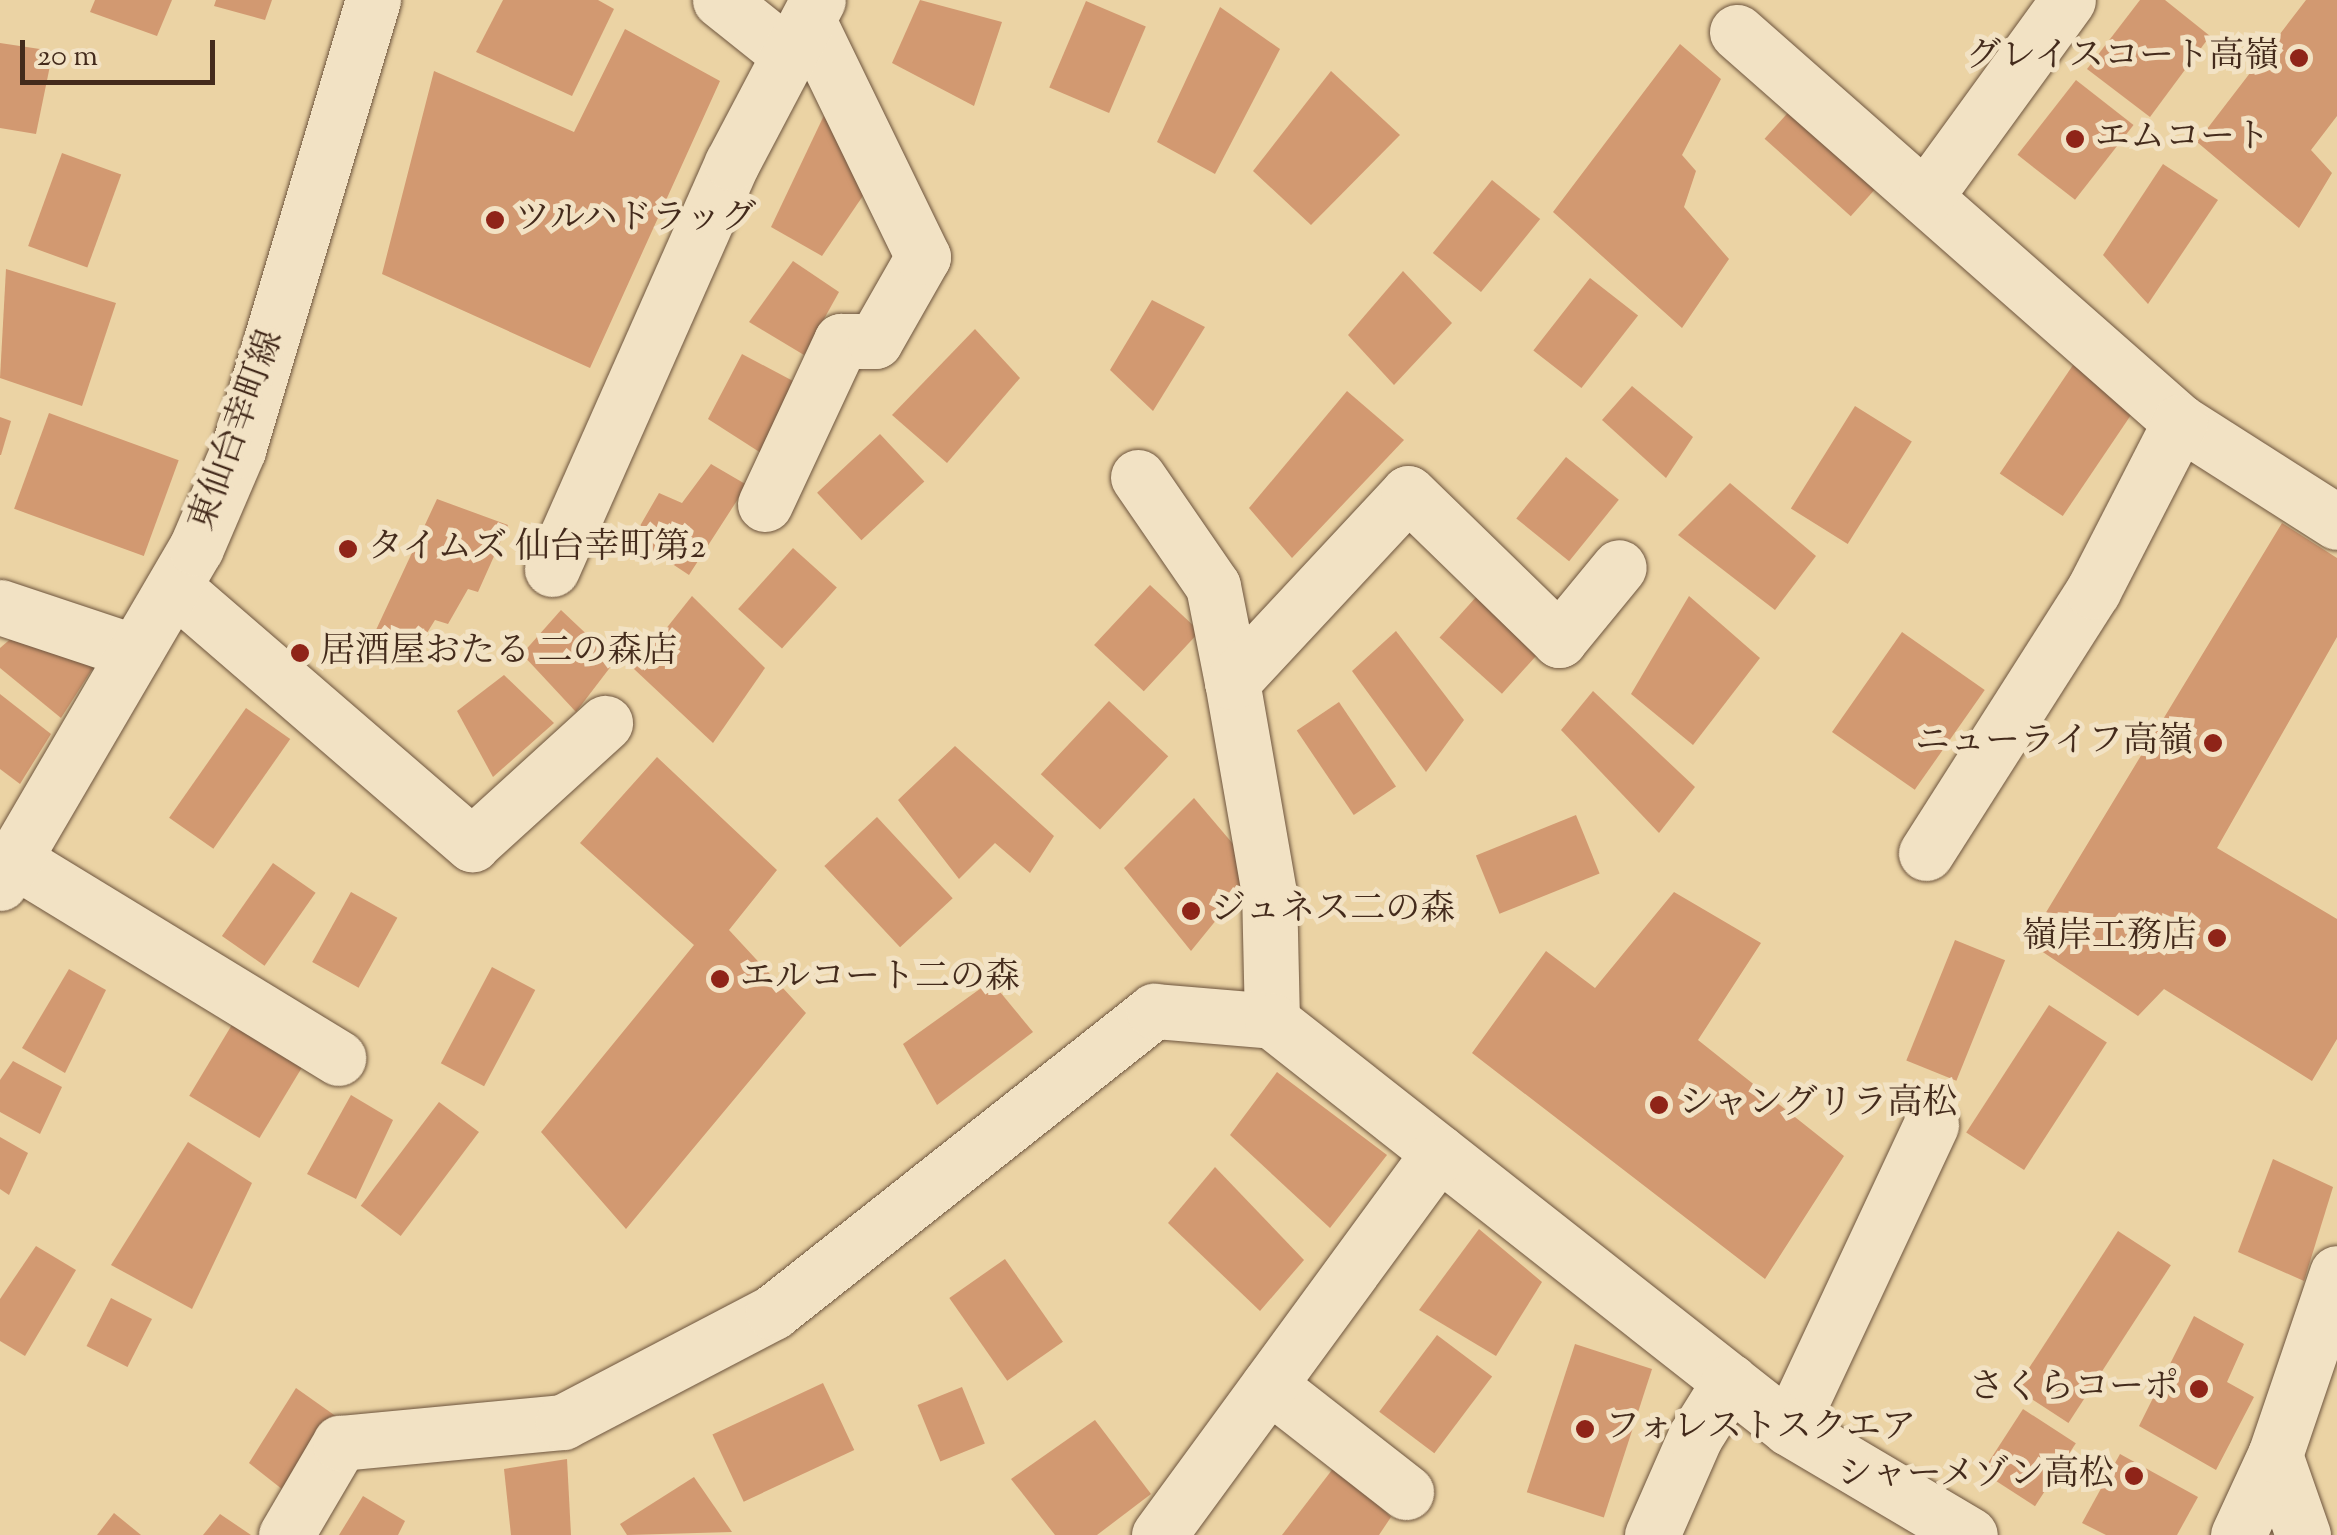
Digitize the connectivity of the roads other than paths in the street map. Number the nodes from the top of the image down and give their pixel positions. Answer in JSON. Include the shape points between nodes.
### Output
{"nodes":[{"id":1,"x":374,"y":0,"type":"edge"},
{"id":2,"x":720,"y":0,"type":"edge"},
{"id":3,"x":2068,"y":0,"type":"edge"},
{"id":4,"x":805,"y":25,"type":"edge"},
{"id":5,"x":1737,"y":32,"type":"dead end"},
{"id":6,"x":1925,"y":198,"type":"junction"},
{"id":7,"x":2180,"y":422,"type":"junction"},
{"id":8,"x":1138,"y":478,"type":"dead end"},
{"id":9,"x":765,"y":504,"type":"dead end"},
{"id":10,"x":2337,"y":522,"type":"edge"},
{"id":11,"x":1619,"y":567,"type":"dead end"},
{"id":12,"x":552,"y":569,"type":"dead end"},
{"id":13,"x":174,"y":587,"type":"junction"},
{"id":14,"x":0,"y":607,"type":"edge"},
{"id":15,"x":135,"y":652,"type":"junction"},
{"id":16,"x":1232,"y":682,"type":"junction"},
{"id":17,"x":605,"y":723,"type":"dead end"},
{"id":18,"x":1926,"y":853,"type":"dead end"},
{"id":19,"x":7,"y":871,"type":"edge"},
{"id":20,"x":1272,"y":1021,"type":"junction"},
{"id":21,"x":338,"y":1058,"type":"dead end"},
{"id":22,"x":1932,"y":1125,"type":"dead end"},
{"id":23,"x":1439,"y":1153,"type":"junction"},
{"id":24,"x":2337,"y":1272,"type":"edge"},
{"id":25,"x":1730,"y":1381,"type":"junction"},
{"id":26,"x":1269,"y":1385,"type":"junction"},
{"id":27,"x":1790,"y":1428,"type":"junction"},
{"id":28,"x":2275,"y":1456,"type":"junction"},
{"id":29,"x":1406,"y":1492,"type":"dead end"},
{"id":30,"x":286,"y":1535,"type":"edge"},
{"id":31,"x":1159,"y":1535,"type":"edge"},
{"id":32,"x":1652,"y":1535,"type":"edge"},
{"id":33,"x":1970,"y":1535,"type":"edge"},
{"id":34,"x":2238,"y":1535,"type":"edge"},
{"id":35,"x":2303,"y":1535,"type":"edge"}],
"edges":[{"from":1,"to":13,"type":"street","name":"東仙台幸町線","via":[[238,450]]},
{"from":2,"to":4,"type":"street"},
{"from":3,"to":6,"type":"street"},
{"from":4,"to":9,"type":"street","via":[[923,257],[875,341],[841,341]]},
{"from":4,"to":12,"type":"street","via":[[732,163]]},
{"from":5,"to":6,"type":"street"},
{"from":6,"to":7,"type":"street"},
{"from":7,"to":10,"type":"street"},
{"from":7,"to":18,"type":"street","via":[[2093,591]]},
{"from":8,"to":16,"type":"street","via":[[1213,586]]},
{"from":11,"to":16,"type":"street","via":[[1559,640],[1408,492]]},
{"from":13,"to":15,"type":"street","name":"東仙台幸町線"},
{"from":13,"to":17,"type":"street","via":[[472,844]]},
{"from":14,"to":15,"type":"street"},
{"from":15,"to":19,"type":"street","name":"東仙台幸町線"},
{"from":16,"to":20,"type":"street","via":[[1269,894]]},
{"from":19,"to":21,"type":"street"},
{"from":20,"to":23,"type":"street"},
{"from":20,"to":30,"type":"street","via":[[1154,1011],[773,1312],[563,1422],[340,1443]]},
{"from":22,"to":27,"type":"street"},
{"from":23,"to":25,"type":"street"},
{"from":23,"to":26,"type":"street"},
{"from":24,"to":28,"type":"street"},
{"from":25,"to":27,"type":"street"},
{"from":25,"to":32,"type":"street","via":[[1694,1438]]},
{"from":26,"to":29,"type":"street"},
{"from":26,"to":31,"type":"street"},
{"from":27,"to":33,"type":"street"},
{"from":28,"to":34,"type":"street"},
{"from":28,"to":35,"type":"street"}]}
